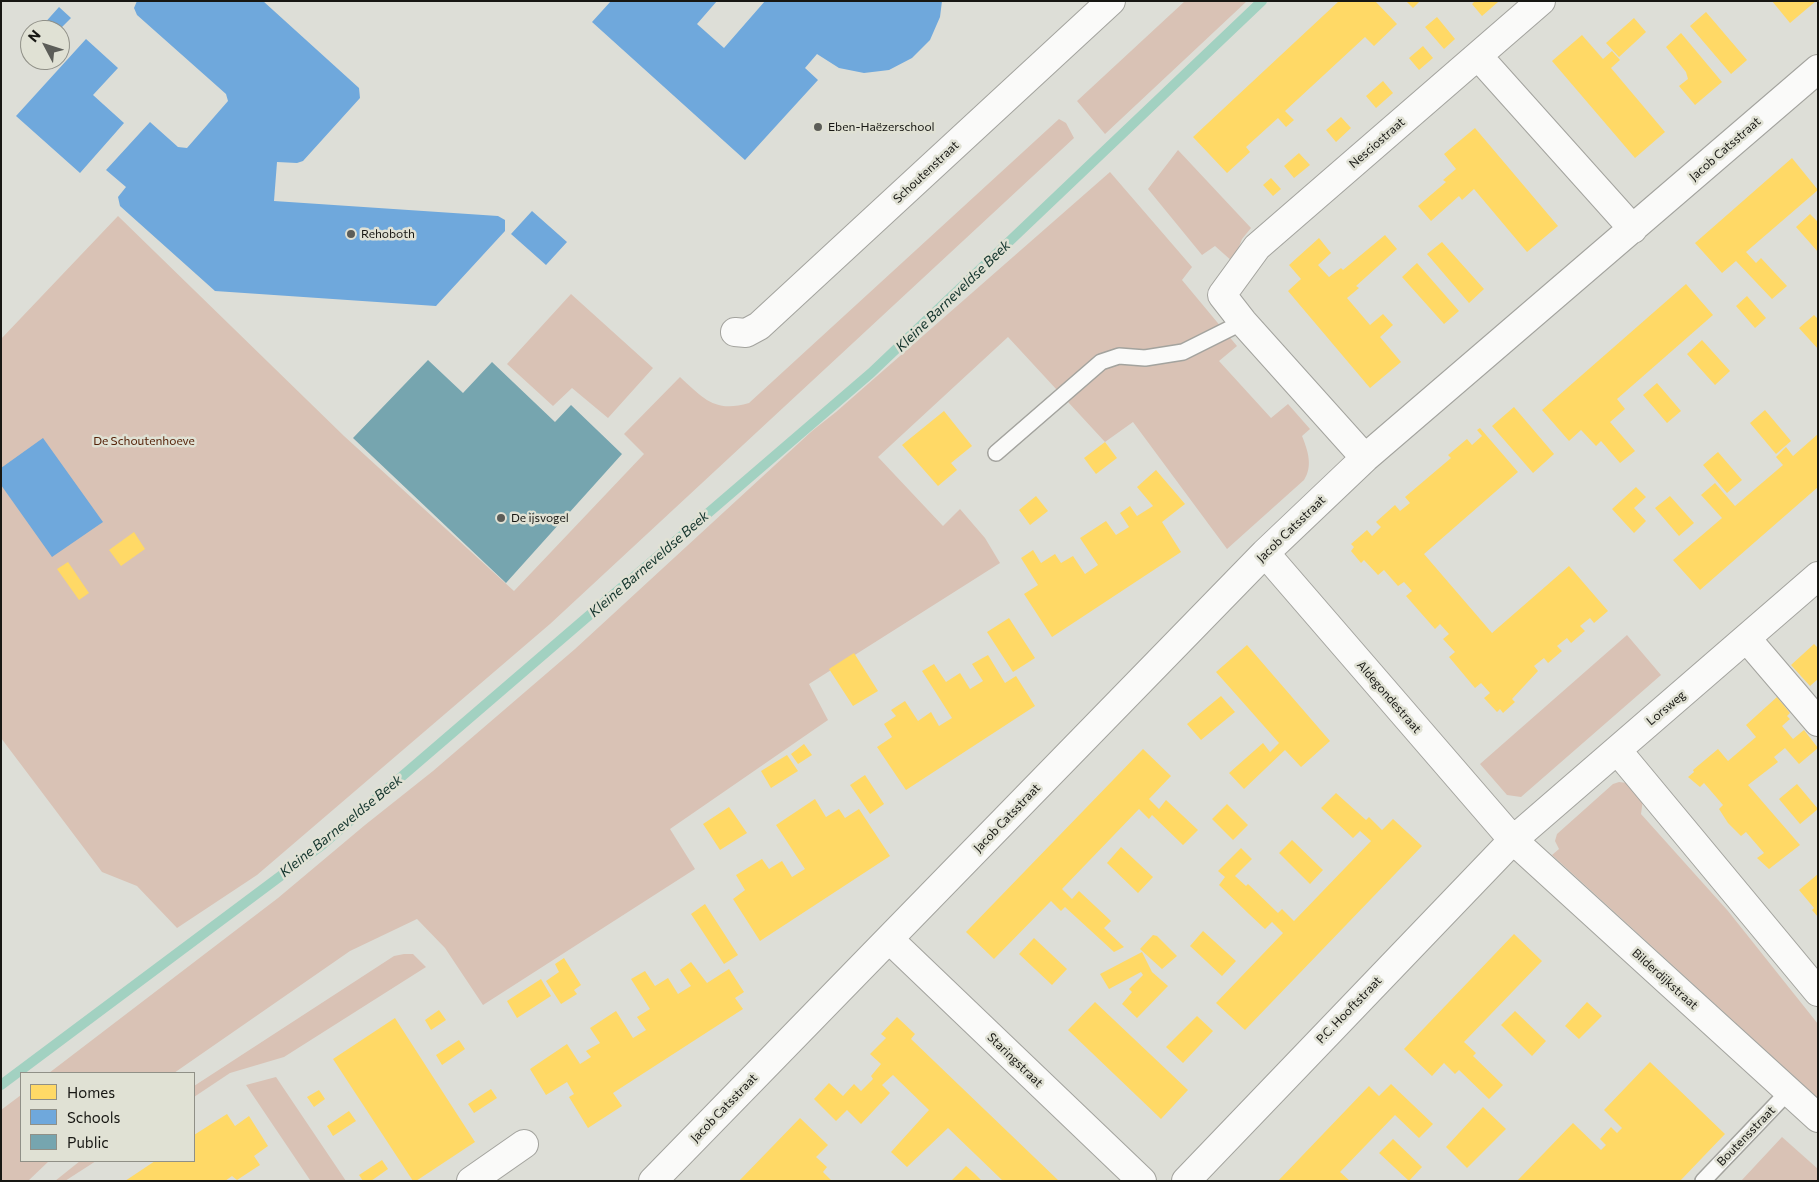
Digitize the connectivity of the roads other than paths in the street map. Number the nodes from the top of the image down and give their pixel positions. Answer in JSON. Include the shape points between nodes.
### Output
{"nodes":[{"id":1,"x":1111,"y":1,"type":"edge"},
{"id":2,"x":1541,"y":1,"type":"edge"},
{"id":3,"x":1478,"y":56,"type":"junction"},
{"id":4,"x":1818,"y":70,"type":"edge"},
{"id":5,"x":1632,"y":230,"type":"junction"},
{"id":6,"x":1243,"y":322,"type":"junction"},
{"id":7,"x":735,"y":332,"type":"dead end"},
{"id":8,"x":996,"y":453,"type":"dead end"},
{"id":9,"x":1364,"y":458,"type":"junction"},
{"id":10,"x":1264,"y":553,"type":"junction"},
{"id":11,"x":1818,"y":576,"type":"edge"},
{"id":12,"x":1747,"y":639,"type":"junction"},
{"id":13,"x":1818,"y":722,"type":"edge"},
{"id":14,"x":1617,"y":750,"type":"junction"},
{"id":15,"x":1513,"y":840,"type":"junction"},
{"id":16,"x":888,"y":940,"type":"junction"},
{"id":17,"x":1818,"y":992,"type":"edge"},
{"id":18,"x":1788,"y":1092,"type":"junction"},
{"id":19,"x":1818,"y":1118,"type":"edge"},
{"id":20,"x":524,"y":1144,"type":"dead end"},
{"id":21,"x":471,"y":1181,"type":"edge"},
{"id":22,"x":653,"y":1181,"type":"edge"},
{"id":23,"x":1142,"y":1181,"type":"edge"},
{"id":24,"x":1186,"y":1181,"type":"edge"},
{"id":25,"x":1703,"y":1181,"type":"edge"}],
"edges":[{"from":1,"to":7,"type":"street","name":"Schoutenstraat","via":[[759,326],[746,333]]},
{"from":2,"to":3,"type":"street","name":"Nesciostraat"},
{"from":3,"to":5,"type":"street"},
{"from":3,"to":6,"type":"street","name":"Nesciostraat","via":[[1257,247],[1222,295]]},
{"from":4,"to":5,"type":"street","name":"Jacob Catsstraat"},
{"from":5,"to":9,"type":"street","name":"Jacob Catsstraat"},
{"from":6,"to":8,"type":"lane","via":[[1183,352],[1145,358],[1119,356],[1101,362]]},
{"from":6,"to":9,"type":"street"},
{"from":9,"to":10,"type":"street","name":"Jacob Catsstraat"},
{"from":10,"to":15,"type":"street","name":"Aldegondestraat"},
{"from":10,"to":16,"type":"street","name":"Jacob Catsstraat"},
{"from":11,"to":12,"type":"street","name":"Lorsweg"},
{"from":12,"to":13,"type":"street"},
{"from":12,"to":14,"type":"street","name":"Lorsweg"},
{"from":14,"to":15,"type":"street","name":"Lorsweg"},
{"from":14,"to":17,"type":"street"},
{"from":15,"to":18,"type":"street","name":"Bilderdijkstraat"},
{"from":15,"to":24,"type":"street","name":"P.C. Hooftstraat"},
{"from":16,"to":22,"type":"street","name":"Jacob Catsstraat"},
{"from":16,"to":23,"type":"street","name":"Staringstraat"},
{"from":18,"to":19,"type":"street","name":"Bilderdijkstraat"},
{"from":18,"to":25,"type":"lane","name":"Boutensstraat"},
{"from":20,"to":21,"type":"street"}]}
